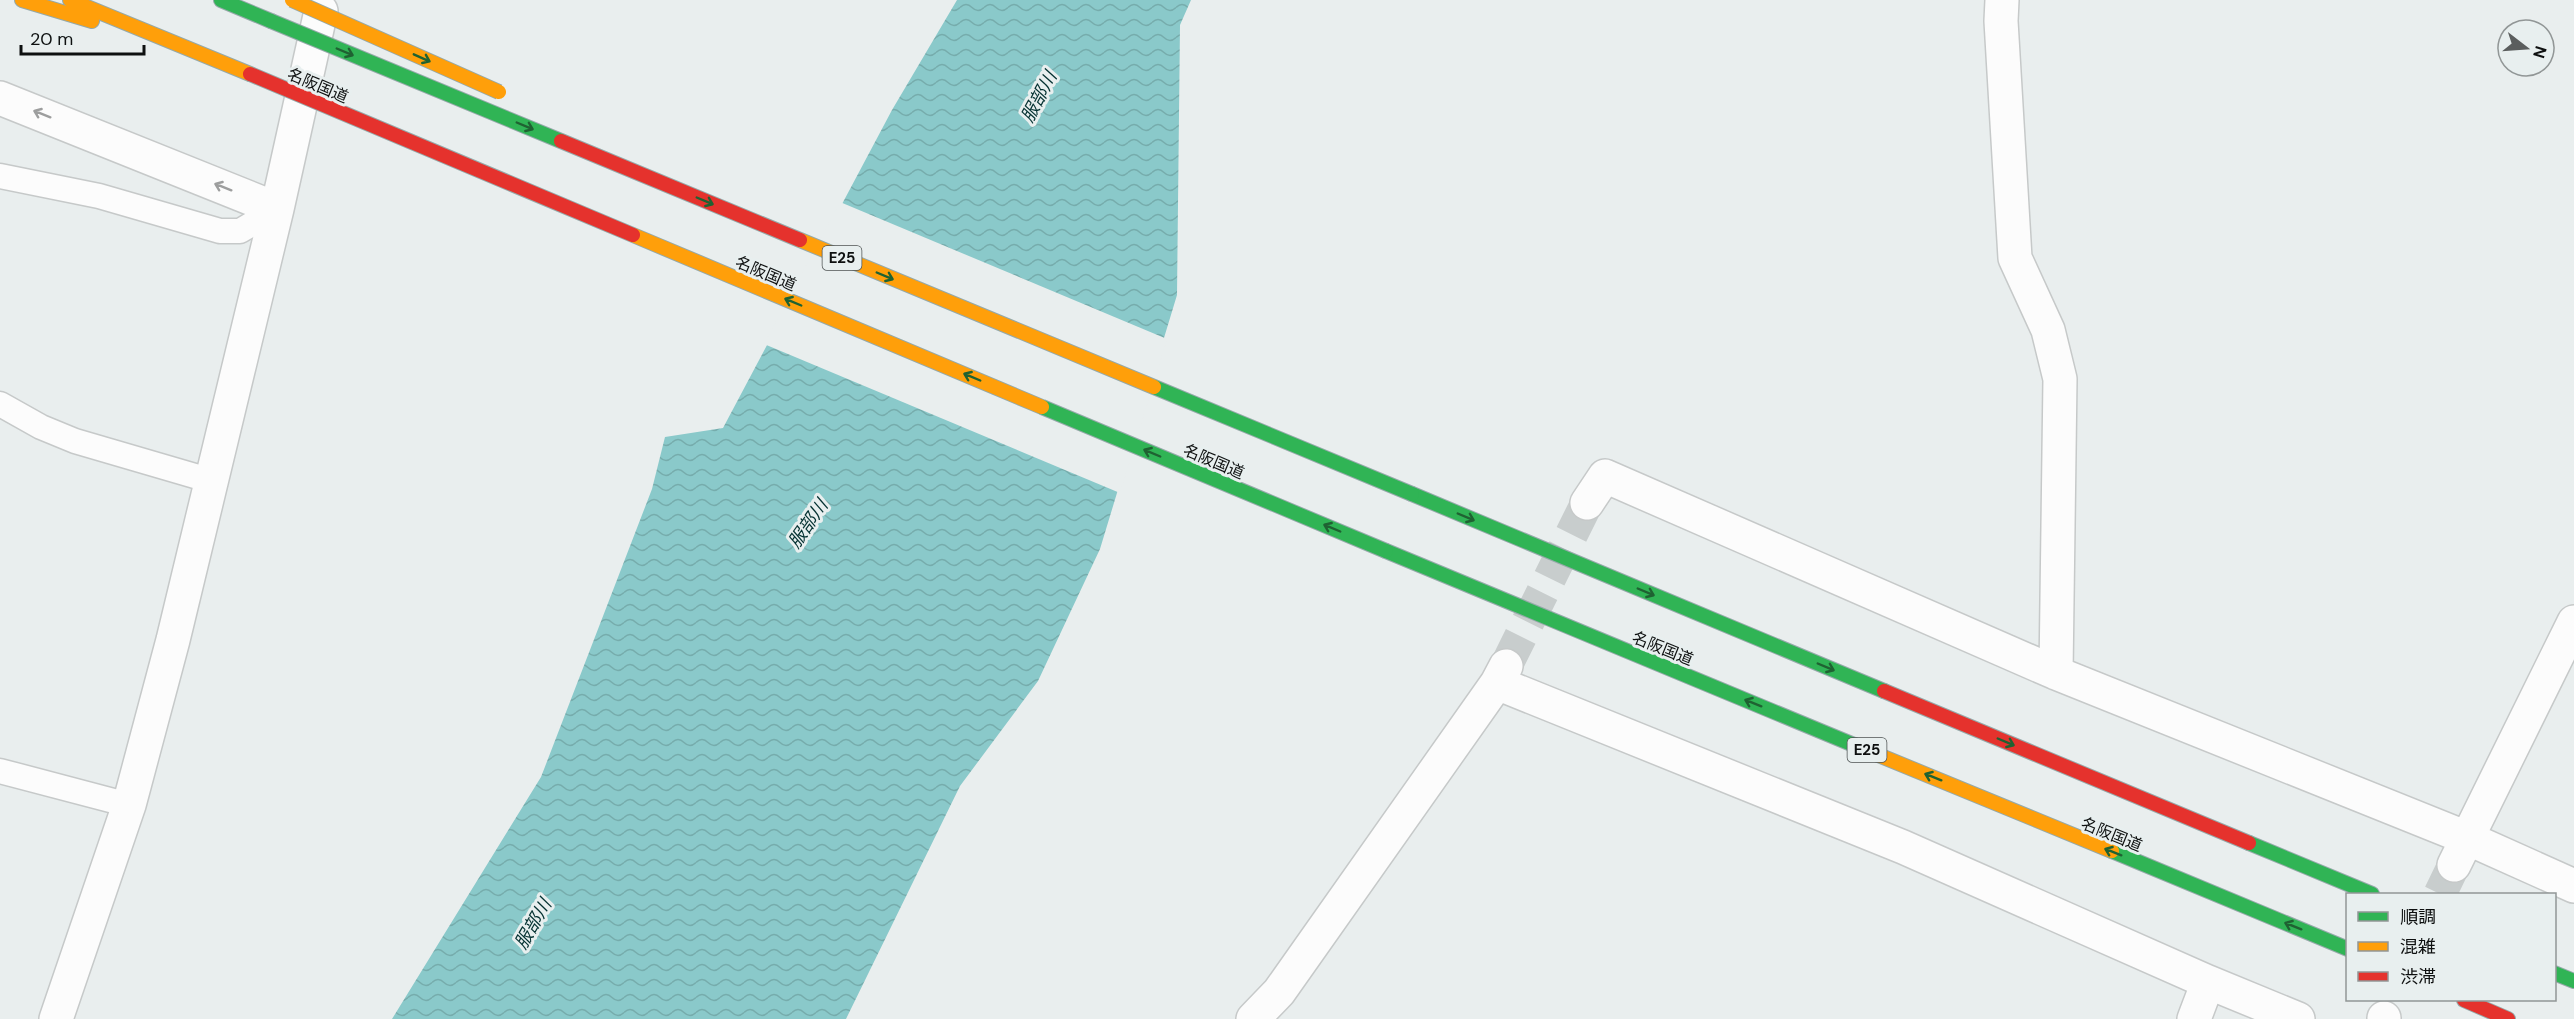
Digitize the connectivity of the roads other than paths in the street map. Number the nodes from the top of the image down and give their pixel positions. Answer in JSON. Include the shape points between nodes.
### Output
{"nodes":[{"id":1,"x":22,"y":0,"type":"edge"},
{"id":2,"x":70,"y":0,"type":"edge"},
{"id":3,"x":221,"y":0,"type":"edge"},
{"id":4,"x":292,"y":0,"type":"edge"},
{"id":5,"x":323,"y":0,"type":"edge"},
{"id":6,"x":2002,"y":0,"type":"edge"},
{"id":7,"x":191,"y":51,"type":"junction"},
{"id":8,"x":510,"y":97,"type":"dead end"},
{"id":9,"x":0,"y":98,"type":"edge"},
{"id":10,"x":0,"y":176,"type":"edge"},
{"id":11,"x":277,"y":208,"type":"junction"},
{"id":12,"x":1204,"y":392,"type":"dead end"},
{"id":13,"x":0,"y":404,"type":"edge"},
{"id":14,"x":213,"y":481,"type":"junction"},
{"id":15,"x":1412,"y":495,"type":"junction"},
{"id":16,"x":1587,"y":503,"type":"tunnel mouth"},
{"id":17,"x":2574,"y":622,"type":"edge"},
{"id":18,"x":2056,"y":673,"type":"junction"},
{"id":19,"x":0,"y":771,"type":"edge"},
{"id":20,"x":129,"y":805,"type":"junction"},
{"id":21,"x":2460,"y":851,"type":"junction"},
{"id":22,"x":2574,"y":886,"type":"edge"},
{"id":23,"x":2370,"y":893,"type":"edge"},
{"id":24,"x":2346,"y":948,"type":"edge"},
{"id":25,"x":2556,"y":974,"type":"edge"},
{"id":26,"x":2574,"y":981,"type":"edge"},
{"id":27,"x":2208,"y":982,"type":"junction"},
{"id":28,"x":2468,"y":1001,"type":"edge"},
{"id":29,"x":56,"y":1019,"type":"edge"},
{"id":30,"x":1253,"y":1019,"type":"edge"},
{"id":31,"x":2194,"y":1019,"type":"edge"},
{"id":32,"x":2298,"y":1019,"type":"edge"},
{"id":33,"x":2508,"y":1019,"type":"edge"}],
"edges":[{"from":1,"to":7,"type":"highway"},
{"from":2,"to":7,"type":"highway","name":"名阪国道","number":"E25"},
{"from":3,"to":15,"type":"highway","number":"E25","one_way":true,"bridge":true},
{"from":4,"to":8,"type":"highway","one_way":true,"bridge":true},
{"from":5,"to":11,"type":"street"},
{"from":6,"to":18,"type":"street","via":[[2014,258],[2048,330],[2060,379]]},
{"from":24,"to":7,"type":"highway","name":"名阪国道","number":"E25","one_way":true,"bridge":true},
{"from":11,"to":9,"type":"street","one_way":true},
{"from":10,"to":11,"type":"lane","via":[[99,196],[220,231],[240,231]]},
{"from":11,"to":14,"type":"street"},
{"from":12,"to":15,"type":"highway","bridge":true},
{"from":13,"to":14,"type":"lane","via":[[75,441]]},
{"from":14,"to":20,"type":"street"},
{"from":15,"to":23,"type":"highway","number":"E25","one_way":true},
{"from":16,"to":18,"type":"street","via":[[1605,476]]},
{"from":17,"to":21,"type":"street"},
{"from":18,"to":21,"type":"street"},
{"from":19,"to":20,"type":"lane"},
{"from":20,"to":29,"type":"street"},
{"from":21,"to":22,"type":"street"},
{"from":25,"to":26,"type":"highway"},
{"from":27,"to":30,"type":"street","via":[[1501,674],[1279,992]]},
{"from":27,"to":31,"type":"street"},
{"from":27,"to":32,"type":"street"},
{"from":28,"to":33,"type":"highway"}]}
